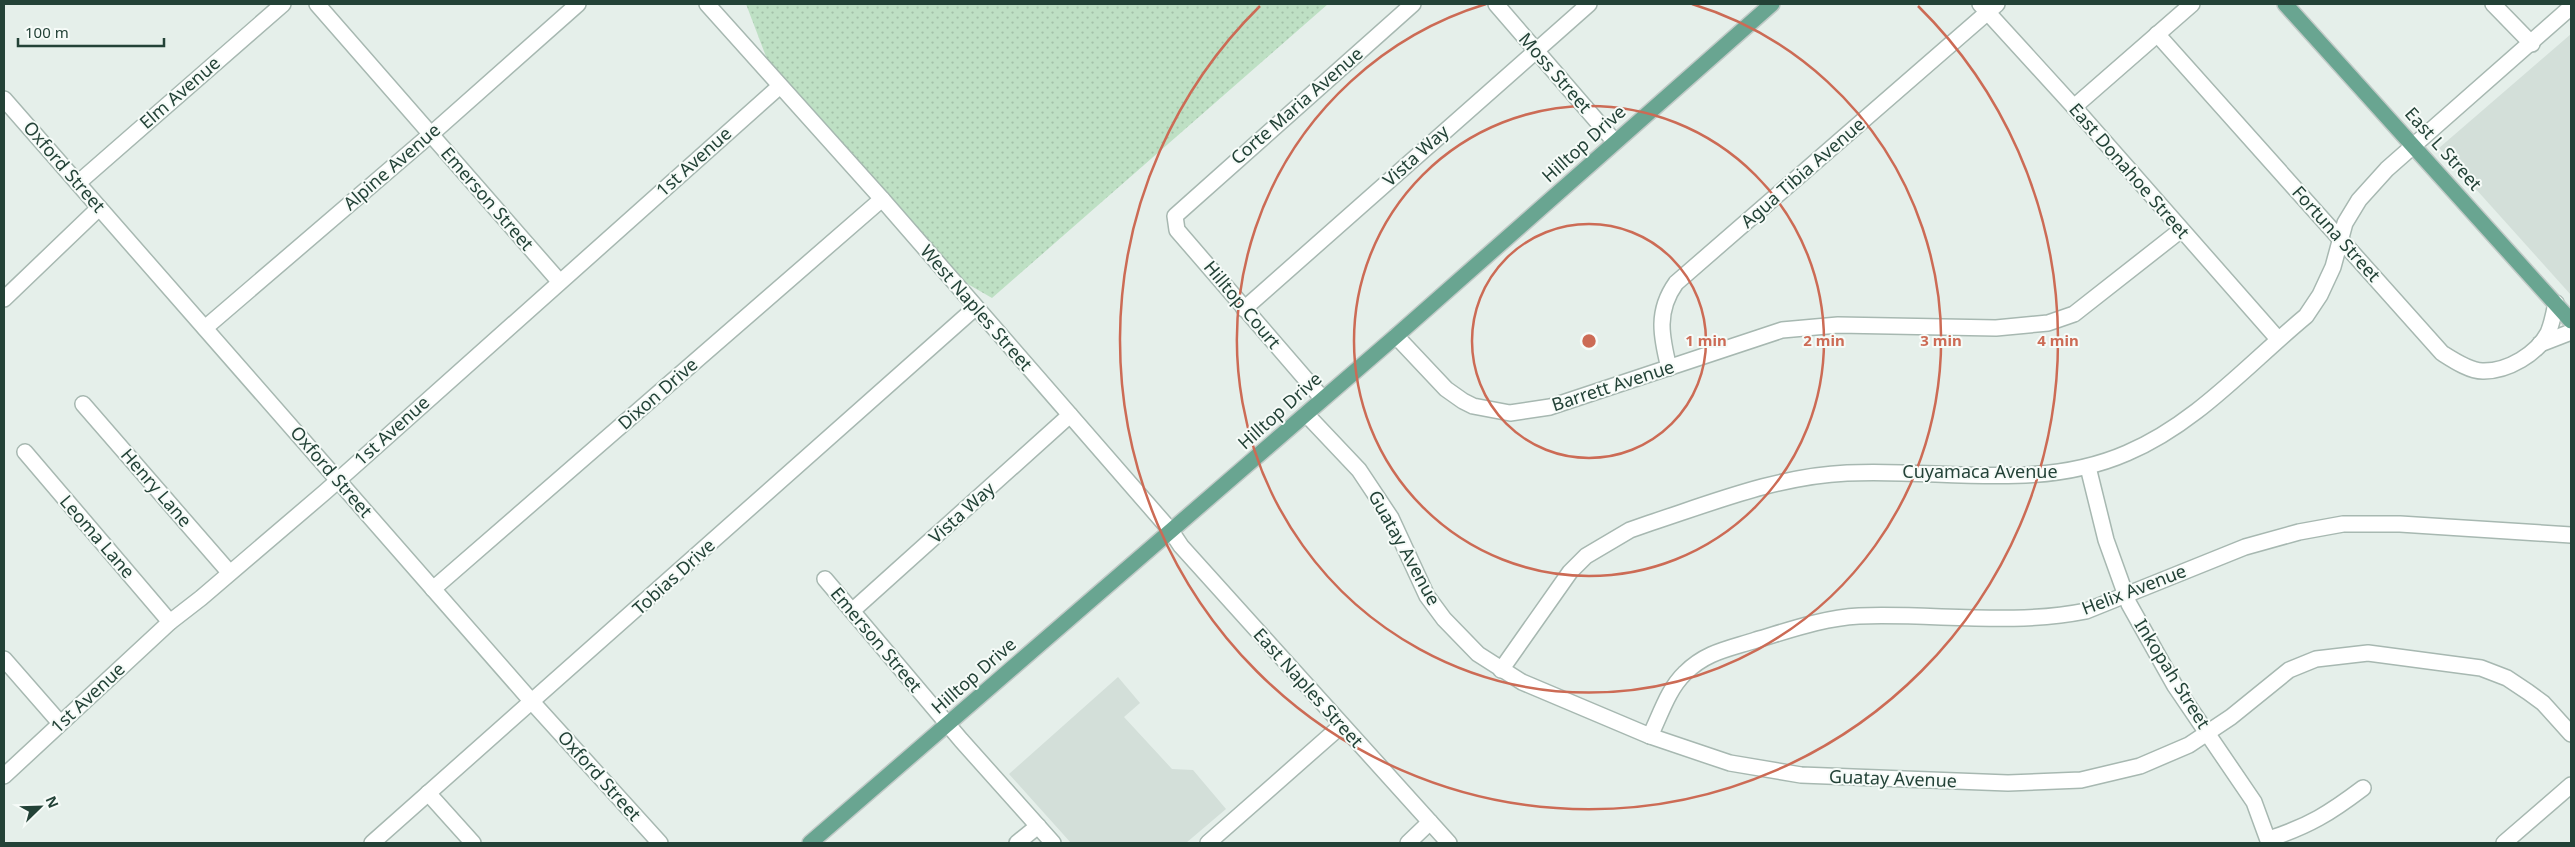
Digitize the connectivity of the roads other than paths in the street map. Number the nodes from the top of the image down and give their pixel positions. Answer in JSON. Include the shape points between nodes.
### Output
{"nodes":[{"id":1,"x":283,"y":4,"type":"edge"},
{"id":2,"x":317,"y":4,"type":"edge"},
{"id":3,"x":578,"y":4,"type":"edge"},
{"id":4,"x":707,"y":4,"type":"edge"},
{"id":5,"x":1413,"y":4,"type":"edge"},
{"id":6,"x":1496,"y":4,"type":"edge"},
{"id":7,"x":1589,"y":4,"type":"edge"},
{"id":8,"x":1772,"y":4,"type":"edge"},
{"id":9,"x":2192,"y":4,"type":"edge"},
{"id":10,"x":2286,"y":4,"type":"edge"},
{"id":11,"x":2493,"y":4,"type":"edge"},
{"id":12,"x":1988,"y":7,"type":"edge"},
{"id":13,"x":2571,"y":7,"type":"edge"},
{"id":14,"x":2158,"y":34,"type":"junction"},
{"id":15,"x":2532,"y":44,"type":"junction"},
{"id":16,"x":1535,"y":50,"type":"junction"},
{"id":17,"x":780,"y":86,"type":"junction"},
{"id":18,"x":4,"y":99,"type":"edge"},
{"id":19,"x":2074,"y":107,"type":"junction"},
{"id":20,"x":430,"y":134,"type":"junction"},
{"id":21,"x":1615,"y":142,"type":"junction"},
{"id":22,"x":2413,"y":145,"type":"junction"},
{"id":23,"x":78,"y":183,"type":"junction"},
{"id":24,"x":882,"y":200,"type":"junction"},
{"id":25,"x":99,"y":208,"type":"junction"},
{"id":26,"x":1180,"y":209,"type":"joint"},
{"id":27,"x":2181,"y":230,"type":"junction"},
{"id":28,"x":2340,"y":239,"type":"junction"},
{"id":29,"x":559,"y":281,"type":"junction"},
{"id":30,"x":4,"y":299,"type":"edge"},
{"id":31,"x":2556,"y":303,"type":"junction"},
{"id":32,"x":976,"y":308,"type":"junction"},
{"id":33,"x":1244,"y":309,"type":"junction"},
{"id":34,"x":2571,"y":321,"type":"edge"},
{"id":35,"x":205,"y":328,"type":"junction"},
{"id":36,"x":2571,"y":332,"type":"edge"},
{"id":37,"x":1396,"y":336,"type":"junction"},
{"id":38,"x":2278,"y":339,"type":"junction"},
{"id":39,"x":2539,"y":345,"type":"junction"},
{"id":40,"x":1669,"y":368,"type":"junction"},
{"id":41,"x":1322,"y":398,"type":"junction"},
{"id":42,"x":84,"y":404,"type":"dead end"},
{"id":43,"x":1306,"y":414,"type":"junction"},
{"id":44,"x":1070,"y":415,"type":"junction"},
{"id":45,"x":25,"y":452,"type":"dead end"},
{"id":46,"x":2088,"y":466,"type":"junction"},
{"id":47,"x":338,"y":480,"type":"junction"},
{"id":48,"x":1171,"y":531,"type":"junction"},
{"id":49,"x":2571,"y":535,"type":"edge"},
{"id":50,"x":229,"y":572,"type":"junction"},
{"id":51,"x":825,"y":579,"type":"dead end"},
{"id":52,"x":433,"y":589,"type":"junction"},
{"id":53,"x":2125,"y":595,"type":"junction"},
{"id":54,"x":852,"y":611,"type":"junction"},
{"id":55,"x":170,"y":622,"type":"junction"},
{"id":56,"x":4,"y":659,"type":"edge"},
{"id":57,"x":1501,"y":670,"type":"junction"},
{"id":58,"x":533,"y":703,"type":"junction"},
{"id":59,"x":60,"y":723,"type":"junction"},
{"id":60,"x":947,"y":724,"type":"junction"},
{"id":61,"x":1342,"y":725,"type":"junction"},
{"id":62,"x":2208,"y":734,"type":"junction"},
{"id":63,"x":2571,"y":734,"type":"edge"},
{"id":64,"x":1650,"y":736,"type":"junction"},
{"id":65,"x":4,"y":776,"type":"edge"},
{"id":66,"x":2571,"y":785,"type":"edge"},
{"id":67,"x":2363,"y":788,"type":"dead end"},
{"id":68,"x":428,"y":793,"type":"junction"},
{"id":69,"x":1430,"y":822,"type":"junction"},
{"id":70,"x":1038,"y":826,"type":"junction"},
{"id":71,"x":2269,"y":841,"type":"edge"},
{"id":72,"x":372,"y":843,"type":"edge"},
{"id":73,"x":473,"y":843,"type":"edge"},
{"id":74,"x":660,"y":843,"type":"edge"},
{"id":75,"x":810,"y":843,"type":"edge"},
{"id":76,"x":1017,"y":843,"type":"edge"},
{"id":77,"x":1053,"y":843,"type":"edge"},
{"id":78,"x":1208,"y":843,"type":"edge"},
{"id":79,"x":1408,"y":843,"type":"edge"},
{"id":80,"x":1449,"y":843,"type":"edge"},
{"id":81,"x":2504,"y":843,"type":"edge"}],
"edges":[{"from":1,"to":23,"type":"street","name":"Elm Avenue"},
{"from":2,"to":20,"type":"street","name":"Emerson Street"},
{"from":3,"to":20,"type":"street","name":"Alpine Avenue"},
{"from":4,"to":17,"type":"street","name":"West Naples Street"},
{"from":5,"to":26,"type":"street","name":"Corte Maria Avenue"},
{"from":6,"to":16,"type":"street","name":"Moss Street"},
{"from":7,"to":16,"type":"street","name":"Vista Way"},
{"from":8,"to":21,"type":"main road","name":"Hilltop Drive"},
{"from":9,"to":14,"type":"street"},
{"from":10,"to":22,"type":"main road","name":"East L Street"},
{"from":11,"to":15,"type":"street"},
{"from":12,"to":19,"type":"street","name":"East Donahoe Street"},
{"from":12,"to":40,"type":"street","name":"Agua Tibia Avenue","via":[[1676,283],[1661,318],[1661,336]]},
{"from":13,"to":15,"type":"street","name":"Cuyamaca Avenue"},
{"from":14,"to":19,"type":"street"},
{"from":14,"to":28,"type":"street","name":"Fortuna Street"},
{"from":15,"to":22,"type":"street","name":"Cuyamaca Avenue"},
{"from":16,"to":21,"type":"street","name":"Moss Street"},
{"from":16,"to":33,"type":"street","name":"Vista Way"},
{"from":17,"to":24,"type":"street","name":"West Naples Street"},
{"from":17,"to":29,"type":"street","name":"1st Avenue"},
{"from":18,"to":23,"type":"street","name":"Oxford Street"},
{"from":19,"to":27,"type":"street","name":"East Donahoe Street"},
{"from":20,"to":29,"type":"street","name":"Emerson Street"},
{"from":20,"to":35,"type":"street","name":"Alpine Avenue"},
{"from":21,"to":37,"type":"main road","name":"Hilltop Drive"},
{"from":22,"to":28,"type":"street","name":"Cuyamaca Avenue","via":[[2359,200],[2345,222]]},
{"from":22,"to":31,"type":"main road","name":"East L Street"},
{"from":23,"to":25,"type":"street","name":"Oxford Street"},
{"from":24,"to":32,"type":"street","name":"West Naples Street"},
{"from":24,"to":52,"type":"street","name":"Dixon Drive"},
{"from":25,"to":30,"type":"street"},
{"from":25,"to":35,"type":"street","name":"Oxford Street"},
{"from":26,"to":33,"type":"street","name":"Hilltop Court","via":[[1175,216],[1177,230]]},
{"from":27,"to":38,"type":"street","name":"East Donahoe Street"},
{"from":27,"to":40,"type":"street","name":"Barrett Avenue","via":[[2074,314],[2048,323],[1996,328],[1838,324],[1798,327]]},
{"from":28,"to":38,"type":"street","name":"Cuyamaca Avenue","via":[[2320,295],[2306,316]]},
{"from":28,"to":39,"type":"street","name":"Fortuna Street","via":[[2442,352],[2454,360],[2483,372],[2516,363]]},
{"from":29,"to":47,"type":"street","name":"1st Avenue"},
{"from":31,"to":34,"type":"main road","name":"East L Street"},
{"from":31,"to":39,"type":"street","name":"Fortuna Street","via":[[2548,334]]},
{"from":32,"to":44,"type":"street","name":"West Naples Street"},
{"from":32,"to":58,"type":"street","name":"Tobias Drive"},
{"from":33,"to":41,"type":"street","name":"Hilltop Court"},
{"from":35,"to":47,"type":"street","name":"Oxford Street"},
{"from":36,"to":39,"type":"street","name":"Fortuna Street"},
{"from":37,"to":40,"type":"street","name":"Barrett Avenue","via":[[1446,389],[1463,401],[1510,413],[1550,407]]},
{"from":37,"to":41,"type":"main road","name":"Hilltop Drive"},
{"from":38,"to":46,"type":"street","name":"Cuyamaca Avenue","via":[[2187,419],[2159,438],[2126,454]]},
{"from":41,"to":43,"type":"main road","name":"Hilltop Drive"},
{"from":42,"to":50,"type":"street","name":"Henry Lane"},
{"from":43,"to":48,"type":"main road","name":"Hilltop Drive"},
{"from":43,"to":57,"type":"street","name":"Guatay Avenue","via":[[1359,470],[1379,500],[1400,535],[1426,596],[1478,654]]},
{"from":44,"to":48,"type":"street","name":"West Naples Street"},
{"from":44,"to":54,"type":"street","name":"Vista Way"},
{"from":45,"to":55,"type":"street","name":"Leoma Lane"},
{"from":46,"to":53,"type":"street","name":"Inkopah Street","via":[[2106,540]]},
{"from":46,"to":57,"type":"street","name":"Cuyamaca Avenue","via":[[2051,474],[1870,472],[1793,480],[1650,523],[1630,530],[1586,556],[1570,572]]},
{"from":47,"to":50,"type":"street","name":"1st Avenue"},
{"from":47,"to":52,"type":"street","name":"Oxford Street"},
{"from":48,"to":60,"type":"main road","name":"Hilltop Drive"},
{"from":48,"to":61,"type":"street","name":"East Naples Street"},
{"from":49,"to":53,"type":"street","name":"Helix Avenue","via":[[2400,524],[2343,524],[2245,547]]},
{"from":50,"to":55,"type":"street","name":"1st Avenue"},
{"from":51,"to":54,"type":"street","name":"Emerson Street"},
{"from":52,"to":58,"type":"street","name":"Oxford Street"},
{"from":53,"to":62,"type":"street","name":"Inkopah Street","via":[[2175,686]]},
{"from":53,"to":64,"type":"street","name":"Helix Avenue","via":[[2086,611],[2066,615],[2025,618],[1858,616],[1816,622],[1717,651],[1680,679]]},
{"from":54,"to":60,"type":"street","name":"Emerson Street"},
{"from":55,"to":59,"type":"street","name":"1st Avenue"},
{"from":56,"to":59,"type":"street"},
{"from":57,"to":64,"type":"street","name":"Guatay Avenue"},
{"from":58,"to":68,"type":"street","name":"Tobias Drive"},
{"from":58,"to":74,"type":"street","name":"Oxford Street"},
{"from":59,"to":65,"type":"street","name":"1st Avenue"},
{"from":60,"to":70,"type":"street","name":"Emerson Street"},
{"from":60,"to":75,"type":"main road","name":"Hilltop Drive"},
{"from":61,"to":69,"type":"street","name":"East Naples Street"},
{"from":61,"to":78,"type":"street"},
{"from":62,"to":63,"type":"street","name":"Guatay Avenue","via":[[2289,670],[2316,659],[2368,653],[2481,668],[2507,678],[2543,702]]},
{"from":62,"to":64,"type":"street","name":"Guatay Avenue","via":[[2140,766],[2112,774],[2081,780],[2008,783],[1801,775],[1730,763]]},
{"from":62,"to":71,"type":"street","name":"Inkopah Street","via":[[2254,802]]},
{"from":66,"to":81,"type":"street"},
{"from":67,"to":71,"type":"street","via":[[2324,816]]},
{"from":68,"to":72,"type":"street","name":"Tobias Drive"},
{"from":68,"to":73,"type":"street"},
{"from":69,"to":79,"type":"street"},
{"from":69,"to":80,"type":"street","name":"East Naples Street"},
{"from":70,"to":76,"type":"street"},
{"from":70,"to":77,"type":"street","name":"Emerson Street"}]}
